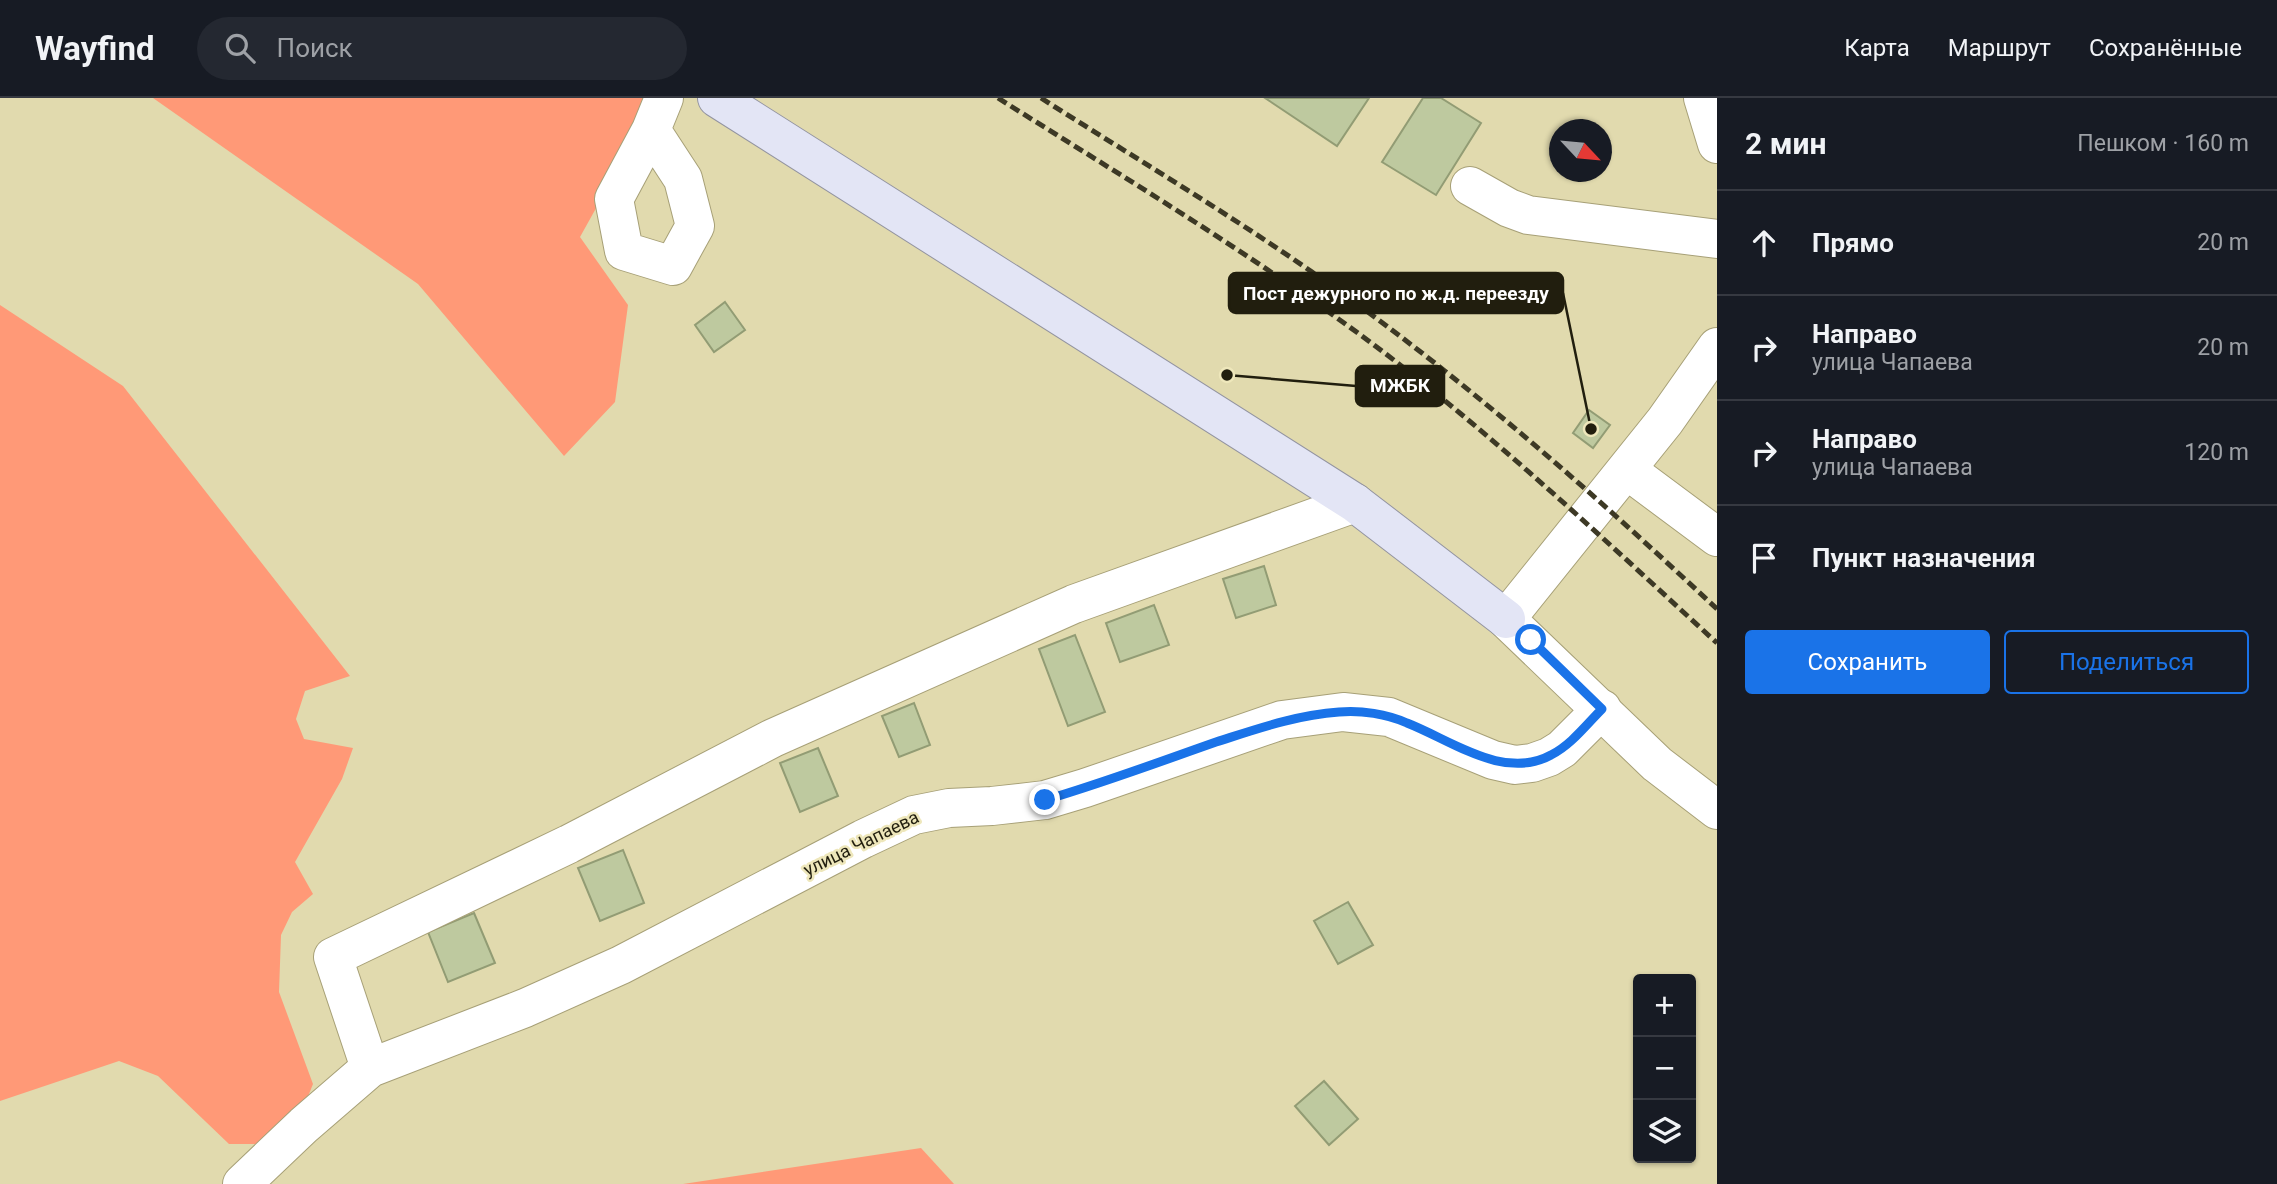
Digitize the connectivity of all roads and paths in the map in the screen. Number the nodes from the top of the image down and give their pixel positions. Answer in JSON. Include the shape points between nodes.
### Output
{"nodes":[{"id":1,"x":717,"y":98,"type":"edge"},
{"id":2,"x":1703,"y":98,"type":"edge"},
{"id":3,"x":1717,"y":144,"type":"edge"},
{"id":4,"x":1470,"y":186,"type":"dead end"},
{"id":5,"x":1717,"y":239,"type":"edge"},
{"id":6,"x":1717,"y":347,"type":"edge"},
{"id":7,"x":1627,"y":470,"type":"junction"},
{"id":8,"x":1355,"y":503,"type":"junction"},
{"id":9,"x":1717,"y":537,"type":"edge"},
{"id":10,"x":1506,"y":619,"type":"junction"},
{"id":11,"x":1602,"y":709,"type":"junction"},
{"id":12,"x":1717,"y":810,"type":"edge"},
{"id":13,"x":370,"y":1068,"type":"junction"},
{"id":14,"x":242,"y":1184,"type":"edge"}],
"edges":[{"from":1,"to":8,"type":"main road"},
{"from":2,"to":3,"type":"street"},
{"from":4,"to":5,"type":"street","via":[[1528,215]]},
{"from":6,"to":7,"type":"street"},
{"from":7,"to":9,"type":"street"},
{"from":7,"to":10,"type":"street"},
{"from":8,"to":10,"type":"main road"},
{"from":8,"to":13,"type":"street","via":[[1036,620],[772,738],[569,844],[333,957]]},
{"from":10,"to":11,"type":"street"},
{"from":11,"to":12,"type":"street","via":[[1657,764]]},
{"from":11,"to":13,"type":"street","name":"улица Чапаева","via":[[1562,749],[1532,763],[1493,760],[1389,717],[1343,712],[1282,720],[1045,800],[914,815],[621,965]]},
{"from":13,"to":14,"type":"street","name":"улица Чапаева"}]}
